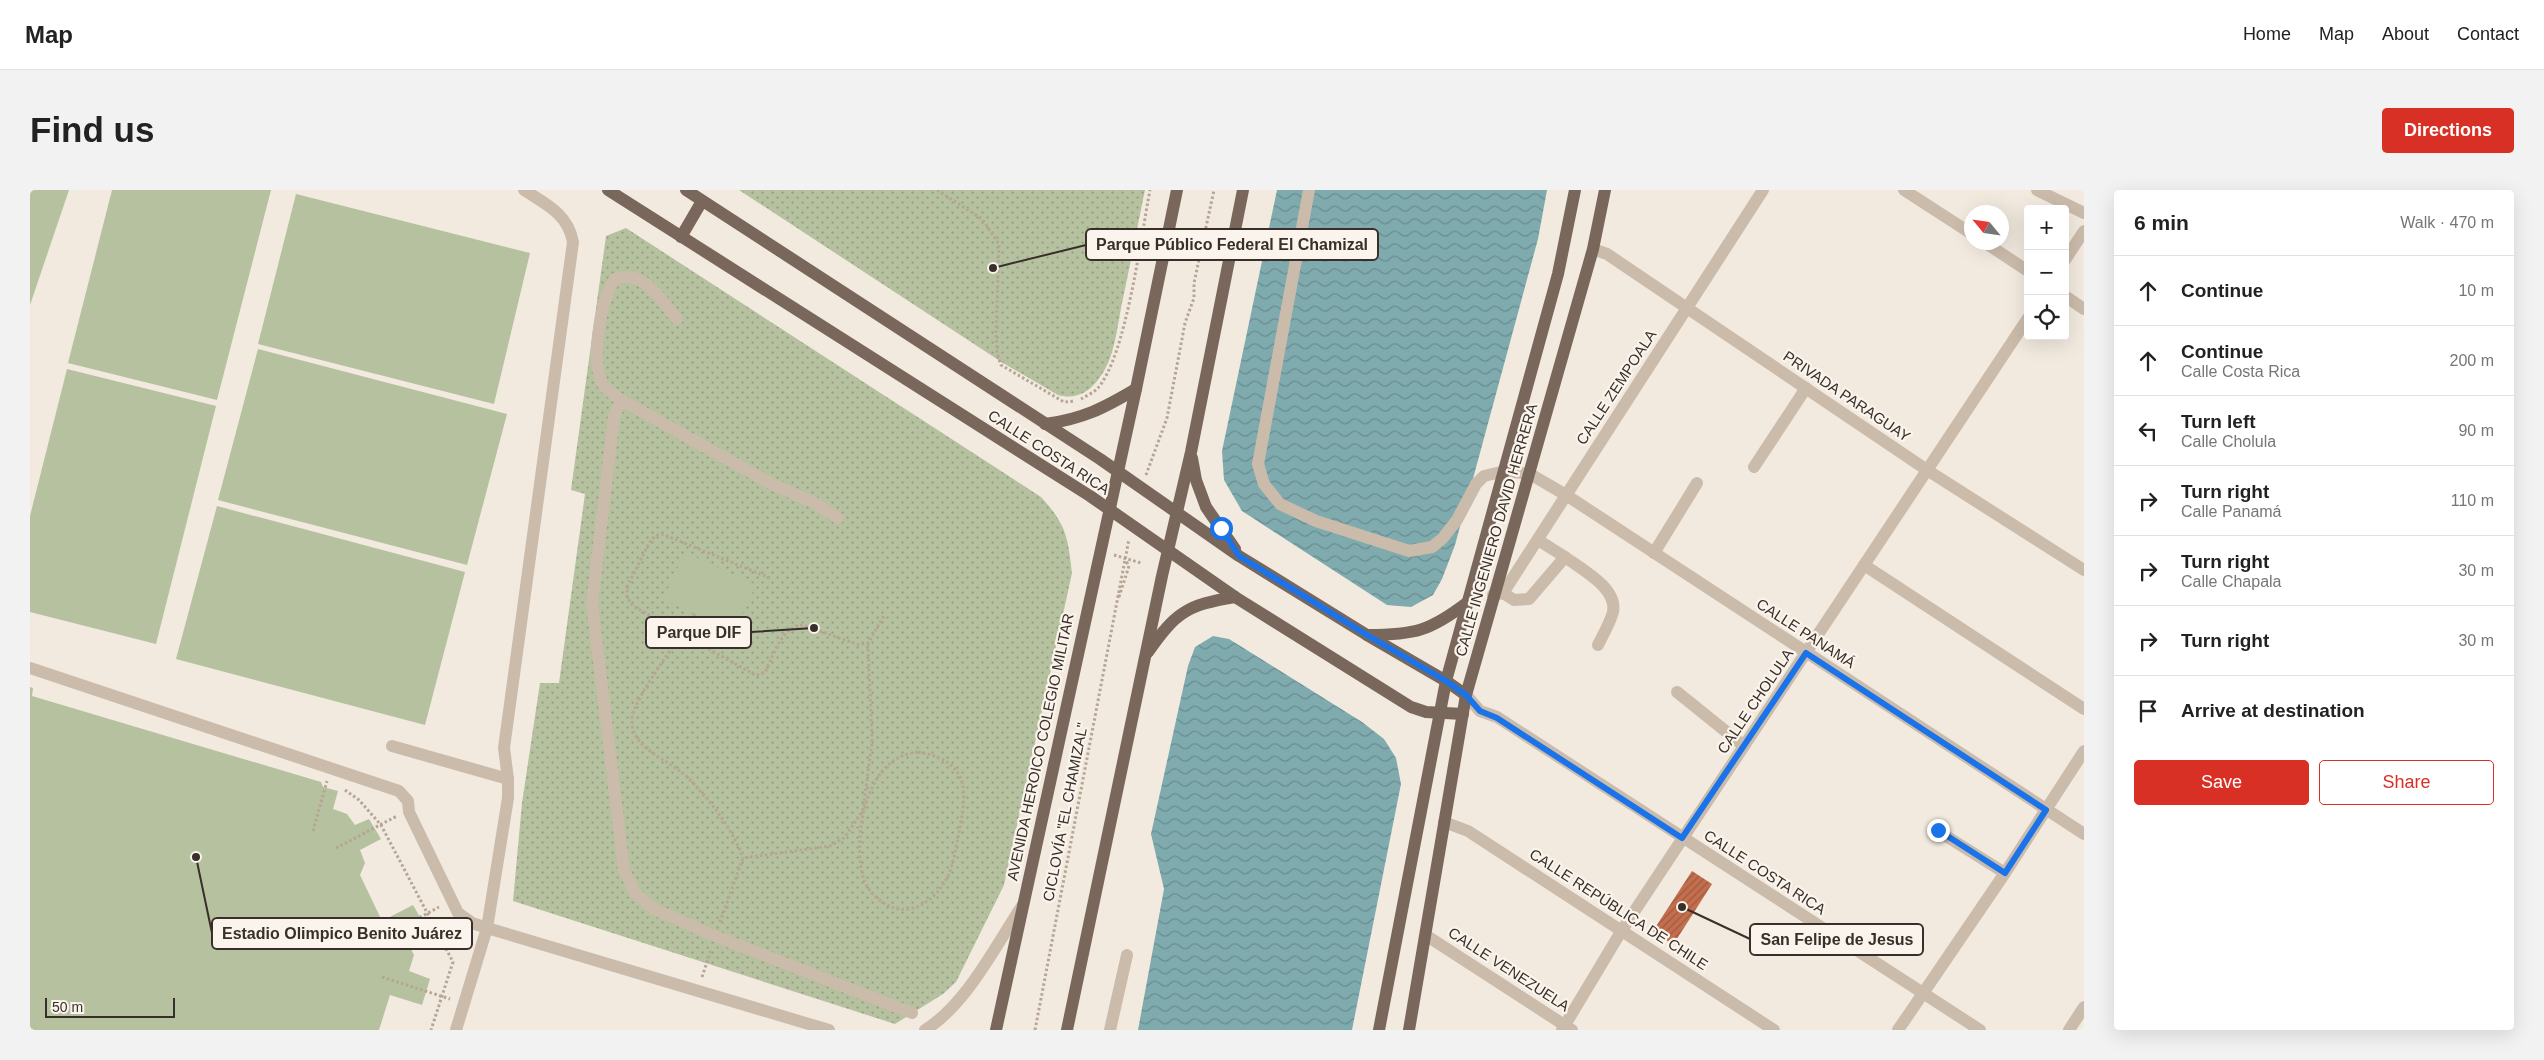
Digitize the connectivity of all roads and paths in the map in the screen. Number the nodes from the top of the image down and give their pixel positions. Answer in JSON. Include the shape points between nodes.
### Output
{"nodes":[{"id":1,"x":524,"y":190,"type":"edge"},
{"id":2,"x":608,"y":190,"type":"edge"},
{"id":3,"x":686,"y":190,"type":"edge"},
{"id":4,"x":937,"y":190,"type":"edge"},
{"id":5,"x":1150,"y":190,"type":"edge"},
{"id":6,"x":1176,"y":190,"type":"edge"},
{"id":7,"x":1214,"y":190,"type":"edge"},
{"id":8,"x":1243,"y":190,"type":"edge"},
{"id":9,"x":1309,"y":190,"type":"edge"},
{"id":10,"x":1575,"y":190,"type":"edge"},
{"id":11,"x":1605,"y":190,"type":"edge"},
{"id":12,"x":1763,"y":190,"type":"edge"},
{"id":13,"x":1904,"y":190,"type":"edge"},
{"id":14,"x":2037,"y":190,"type":"edge"},
{"id":15,"x":702,"y":201,"type":"junction"},
{"id":16,"x":2084,"y":213,"type":"edge"},
{"id":17,"x":1964,"y":229,"type":"edge"},
{"id":18,"x":2084,"y":231,"type":"edge"},
{"id":19,"x":681,"y":237,"type":"junction"},
{"id":20,"x":1593,"y":249,"type":"junction"},
{"id":21,"x":1996,"y":250,"type":"edge"},
{"id":22,"x":2069,"y":254,"type":"edge"},
{"id":23,"x":2024,"y":268,"type":"edge"},
{"id":24,"x":2069,"y":299,"type":"edge"},
{"id":25,"x":1686,"y":308,"type":"junction"},
{"id":26,"x":2084,"y":308,"type":"edge"},
{"id":27,"x":677,"y":320,"type":"dead end"},
{"id":28,"x":2024,"y":324,"type":"edge"},
{"id":29,"x":1806,"y":388,"type":"junction"},
{"id":30,"x":1136,"y":389,"type":"junction"},
{"id":31,"x":620,"y":400,"type":"junction"},
{"id":32,"x":1045,"y":424,"type":"junction"},
{"id":33,"x":1191,"y":452,"type":"junction"},
{"id":34,"x":1754,"y":467,"type":"dead end"},
{"id":35,"x":1927,"y":470,"type":"junction"},
{"id":36,"x":1118,"y":471,"type":"junction"},
{"id":37,"x":1148,"y":471,"type":"dead end"},
{"id":38,"x":1505,"y":471,"type":"junction"},
{"id":39,"x":1530,"y":474,"type":"junction"},
{"id":40,"x":1697,"y":483,"type":"dead end"},
{"id":41,"x":1566,"y":495,"type":"junction"},
{"id":42,"x":1109,"y":510,"type":"junction"},
{"id":43,"x":1177,"y":511,"type":"junction"},
{"id":44,"x":838,"y":518,"type":"dead end"},
{"id":45,"x":1538,"y":540,"type":"junction"},
{"id":46,"x":1126,"y":549,"type":"dead end"},
{"id":47,"x":1167,"y":551,"type":"junction"},
{"id":48,"x":1654,"y":553,"type":"junction"},
{"id":49,"x":1114,"y":555,"type":"dead end"},
{"id":50,"x":1239,"y":556,"type":"junction"},
{"id":51,"x":1565,"y":557,"type":"junction"},
{"id":52,"x":1125,"y":558,"type":"junction"},
{"id":53,"x":1141,"y":563,"type":"dead end"},
{"id":54,"x":1864,"y":565,"type":"junction"},
{"id":55,"x":2084,"y":570,"type":"edge"},
{"id":56,"x":770,"y":578,"type":"dead end"},
{"id":57,"x":1498,"y":594,"type":"junction"},
{"id":58,"x":1235,"y":596,"type":"junction"},
{"id":59,"x":1119,"y":598,"type":"junction"},
{"id":60,"x":1468,"y":602,"type":"junction"},
{"id":61,"x":695,"y":614,"type":"dead end"},
{"id":62,"x":885,"y":614,"type":"dead end"},
{"id":63,"x":683,"y":634,"type":"junction"},
{"id":64,"x":1367,"y":635,"type":"junction"},
{"id":65,"x":868,"y":642,"type":"junction"},
{"id":66,"x":1598,"y":645,"type":"dead end"},
{"id":67,"x":1806,"y":653,"type":"junction"},
{"id":68,"x":1145,"y":656,"type":"junction"},
{"id":69,"x":30,"y":668,"type":"edge"},
{"id":70,"x":1446,"y":681,"type":"junction"},
{"id":71,"x":1677,"y":692,"type":"dead end"},
{"id":72,"x":1466,"y":695,"type":"junction"},
{"id":73,"x":2084,"y":709,"type":"edge"},
{"id":74,"x":1480,"y":711,"type":"junction"},
{"id":75,"x":1440,"y":713,"type":"junction"},
{"id":76,"x":1463,"y":714,"type":"junction"},
{"id":77,"x":392,"y":746,"type":"dead end"},
{"id":78,"x":1744,"y":746,"type":"junction"},
{"id":79,"x":2084,"y":751,"type":"edge"},
{"id":80,"x":331,"y":768,"type":"junction"},
{"id":81,"x":320,"y":778,"type":"dead end"},
{"id":82,"x":508,"y":779,"type":"junction"},
{"id":83,"x":327,"y":781,"type":"junction"},
{"id":84,"x":333,"y":784,"type":"dead end"},
{"id":85,"x":339,"y":786,"type":"dead end"},
{"id":86,"x":863,"y":810,"type":"junction"},
{"id":87,"x":2046,"y":810,"type":"junction"},
{"id":88,"x":410,"y":812,"type":"junction"},
{"id":89,"x":1444,"y":822,"type":"junction"},
{"id":90,"x":381,"y":825,"type":"junction"},
{"id":91,"x":1938,"y":830,"type":"dead end"},
{"id":92,"x":312,"y":831,"type":"dead end"},
{"id":93,"x":2084,"y":834,"type":"edge"},
{"id":94,"x":1682,"y":838,"type":"junction"},
{"id":95,"x":336,"y":848,"type":"dead end"},
{"id":96,"x":743,"y":858,"type":"junction"},
{"id":97,"x":2005,"y":873,"type":"junction"},
{"id":98,"x":450,"y":900,"type":"junction"},
{"id":99,"x":1022,"y":906,"type":"junction"},
{"id":100,"x":427,"y":915,"type":"junction"},
{"id":101,"x":487,"y":928,"type":"junction"},
{"id":102,"x":1622,"y":930,"type":"junction"},
{"id":103,"x":715,"y":936,"type":"junction"},
{"id":104,"x":1427,"y":936,"type":"junction"},
{"id":105,"x":380,"y":939,"type":"dead end"},
{"id":106,"x":1127,"y":955,"type":"dead end"},
{"id":107,"x":382,"y":977,"type":"dead end"},
{"id":108,"x":698,"y":992,"type":"junction"},
{"id":109,"x":1922,"y":993,"type":"junction"},
{"id":110,"x":443,"y":996,"type":"junction"},
{"id":111,"x":464,"y":1003,"type":"junction"},
{"id":112,"x":2084,"y":1007,"type":"edge"},
{"id":113,"x":912,"y":1013,"type":"dead end"},
{"id":114,"x":1566,"y":1028,"type":"edge"},
{"id":115,"x":432,"y":1030,"type":"edge"},
{"id":116,"x":456,"y":1030,"type":"edge"},
{"id":117,"x":829,"y":1030,"type":"edge"},
{"id":118,"x":925,"y":1030,"type":"edge"},
{"id":119,"x":996,"y":1030,"type":"edge"},
{"id":120,"x":1034,"y":1030,"type":"edge"},
{"id":121,"x":1067,"y":1030,"type":"edge"},
{"id":122,"x":1110,"y":1030,"type":"edge"},
{"id":123,"x":1379,"y":1030,"type":"edge"},
{"id":124,"x":1409,"y":1030,"type":"edge"},
{"id":125,"x":1774,"y":1030,"type":"edge"},
{"id":126,"x":1898,"y":1030,"type":"edge"},
{"id":127,"x":1980,"y":1030,"type":"edge"},
{"id":128,"x":2069,"y":1030,"type":"edge"}],
"edges":[{"from":1,"to":82,"type":"street","via":[[564,218],[573,242],[504,748]]},
{"from":2,"to":19,"type":"main road","name":"CALLE COSTA RICA"},
{"from":3,"to":15,"type":"main road","name":"CALLE COSTA RICA"},
{"from":4,"to":5,"type":"path","via":[[982,219],[999,244],[996,334],[1001,365],[1064,402],[1078,400],[1097,390],[1112,364],[1121,340]]},
{"from":6,"to":30,"type":"main road","name":"AVENIDA HEROICO COLEGIO MILITAR"},
{"from":7,"to":37,"type":"path","via":[[1167,418]]},
{"from":8,"to":33,"type":"main road"},
{"from":9,"to":38,"type":"street","via":[[1258,464],[1264,484],[1280,504],[1316,521],[1409,551],[1432,548],[1457,520],[1476,484],[1484,476]]},
{"from":10,"to":38,"type":"main road","name":"CALLE INGENIERO DAVID HERRERA","via":[[1558,274]]},
{"from":11,"to":20,"type":"main road","name":"CALLE INGENIERO DAVID HERRERA"},
{"from":12,"to":25,"type":"street","name":"CALLE ZEMPOALA"},
{"from":13,"to":17,"type":"street"},
{"from":14,"to":16,"type":"street"},
{"from":15,"to":19,"type":"main road"},
{"from":15,"to":32,"type":"main road","name":"CALLE COSTA RICA"},
{"from":18,"to":22,"type":"street"},
{"from":19,"to":42,"type":"main road","name":"CALLE COSTA RICA"},
{"from":20,"to":25,"type":"street","name":"PRIVADA PARAGUAY","via":[[1607,254]]},
{"from":20,"to":39,"type":"main road","name":"CALLE INGENIERO DAVID HERRERA"},
{"from":21,"to":23,"type":"street"},
{"from":24,"to":26,"type":"street"},
{"from":25,"to":29,"type":"street","name":"PRIVADA PARAGUAY"},
{"from":25,"to":41,"type":"street","name":"CALLE ZEMPOALA"},
{"from":27,"to":31,"type":"street","via":[[653,290],[632,276],[615,279],[610,286],[605,298],[597,364],[607,389]]},
{"from":28,"to":35,"type":"street","name":"CALLE CHOLULA"},
{"from":29,"to":34,"type":"street"},
{"from":29,"to":35,"type":"street","name":"PRIVADA PARAGUAY"},
{"from":30,"to":32,"type":"main road","via":[[1102,410],[1074,420]]},
{"from":30,"to":36,"type":"main road","name":"AVENIDA HEROICO COLEGIO MILITAR"},
{"from":31,"to":44,"type":"street"},
{"from":31,"to":103,"type":"street","via":[[614,416],[592,604],[624,870],[635,893],[654,910]]},
{"from":32,"to":36,"type":"main road","name":"CALLE COSTA RICA"},
{"from":33,"to":43,"type":"main road"},
{"from":33,"to":50,"type":"main road","via":[[1196,480],[1206,507]]},
{"from":35,"to":54,"type":"street","name":"CALLE CHOLULA"},
{"from":35,"to":55,"type":"street","name":"PRIVADA PARAGUAY"},
{"from":36,"to":42,"type":"main road","name":"AVENIDA HEROICO COLEGIO MILITAR"},
{"from":36,"to":43,"type":"main road","name":"CALLE COSTA RICA"},
{"from":38,"to":39,"type":"street","name":"CALLE PANAMÁ"},
{"from":38,"to":60,"type":"main road","name":"CALLE INGENIERO DAVID HERRERA"},
{"from":39,"to":41,"type":"street","name":"CALLE PANAMÁ"},
{"from":39,"to":57,"type":"main road","name":"CALLE INGENIERO DAVID HERRERA"},
{"from":40,"to":48,"type":"street"},
{"from":41,"to":45,"type":"street","name":"CALLE ZEMPOALA"},
{"from":41,"to":48,"type":"street","name":"CALLE PANAMÁ"},
{"from":42,"to":47,"type":"main road","name":"CALLE COSTA RICA"},
{"from":42,"to":99,"type":"main road","name":"AVENIDA HEROICO COLEGIO MILITAR"},
{"from":43,"to":47,"type":"main road"},
{"from":43,"to":50,"type":"main road","name":"CALLE COSTA RICA"},
{"from":45,"to":51,"type":"street"},
{"from":45,"to":57,"type":"street","name":"CALLE ZEMPOALA"},
{"from":46,"to":52,"type":"path","name":"CICLOVÍA \"EL CHAMIZAL\""},
{"from":47,"to":58,"type":"main road","name":"CALLE COSTA RICA"},
{"from":47,"to":68,"type":"main road"},
{"from":48,"to":67,"type":"street","name":"CALLE PANAMÁ"},
{"from":49,"to":52,"type":"path"},
{"from":50,"to":64,"type":"main road","name":"CALLE COSTA RICA"},
{"from":51,"to":57,"type":"street","via":[[1529,599],[1514,600]]},
{"from":51,"to":66,"type":"street","via":[[1609,593],[1613,612]]},
{"from":52,"to":53,"type":"path"},
{"from":52,"to":59,"type":"path","name":"CICLOVÍA \"EL CHAMIZAL\""},
{"from":52,"to":59,"type":"path","name":"CICLOVÍA \"EL CHAMIZAL\"","via":[[1129,566]]},
{"from":54,"to":67,"type":"street","name":"CALLE CHOLULA"},
{"from":54,"to":73,"type":"street"},
{"from":56,"to":63,"type":"path","via":[[662,534],[655,536],[627,587],[627,597],[633,606]]},
{"from":57,"to":72,"type":"main road","name":"CALLE INGENIERO DAVID HERRERA"},
{"from":58,"to":68,"type":"main road","via":[[1204,602],[1177,616]]},
{"from":58,"to":75,"type":"main road","name":"CALLE COSTA RICA","via":[[1411,707]]},
{"from":59,"to":120,"type":"path","name":"CICLOVÍA \"EL CHAMIZAL\""},
{"from":60,"to":64,"type":"main road","via":[[1442,622],[1417,632]]},
{"from":60,"to":70,"type":"main road","name":"CALLE INGENIERO DAVID HERRERA"},
{"from":61,"to":63,"type":"path"},
{"from":62,"to":65,"type":"path"},
{"from":63,"to":65,"type":"path","via":[[755,676],[765,672],[787,631],[794,625],[803,625],[859,645]]},
{"from":63,"to":96,"type":"path","via":[[637,701],[632,719],[636,736],[702,793]]},
{"from":64,"to":70,"type":"main road","name":"CALLE COSTA RICA"},
{"from":65,"to":86,"type":"path","via":[[872,742]]},
{"from":67,"to":78,"type":"street","name":"CALLE CHOLULA"},
{"from":67,"to":87,"type":"street","name":"CALLE PANAMÁ"},
{"from":68,"to":121,"type":"main road"},
{"from":69,"to":80,"type":"street"},
{"from":70,"to":72,"type":"main road","name":"CALLE COSTA RICA"},
{"from":70,"to":75,"type":"main road","name":"CALLE INGENIERO DAVID HERRERA"},
{"from":71,"to":78,"type":"street"},
{"from":72,"to":74,"type":"street","name":"CALLE COSTA RICA"},
{"from":72,"to":76,"type":"main road","name":"CALLE INGENIERO DAVID HERRERA"},
{"from":74,"to":76,"type":"street","name":"CALLE COSTA RICA"},
{"from":74,"to":94,"type":"street","name":"CALLE COSTA RICA","via":[[1497,718]]},
{"from":75,"to":76,"type":"main road","name":"CALLE COSTA RICA"},
{"from":75,"to":123,"type":"main road","name":"CALLE INGENIERO DAVID HERRERA"},
{"from":76,"to":89,"type":"main road","name":"CALLE INGENIERO DAVID HERRERA"},
{"from":77,"to":82,"type":"street"},
{"from":78,"to":94,"type":"street","name":"CALLE CHOLULA"},
{"from":79,"to":87,"type":"street"},
{"from":80,"to":83,"type":"path"},
{"from":80,"to":88,"type":"street","via":[[399,791],[408,801]]},
{"from":81,"to":83,"type":"path"},
{"from":82,"to":101,"type":"street","via":[[508,798]]},
{"from":83,"to":84,"type":"path"},
{"from":83,"to":92,"type":"path"},
{"from":85,"to":90,"type":"path","via":[[359,800]]},
{"from":86,"to":86,"type":"path","via":[[858,858],[865,883],[877,899],[893,908],[912,909],[926,903],[937,893],[953,861],[963,811],[960,776],[950,764],[936,756],[918,752],[899,757],[887,767],[874,786]]},
{"from":86,"to":96,"type":"path","via":[[845,836],[830,846]]},
{"from":87,"to":93,"type":"street","name":"CALLE PANAMÁ"},
{"from":87,"to":97,"type":"street"},
{"from":88,"to":90,"type":"path"},
{"from":88,"to":98,"type":"street"},
{"from":89,"to":102,"type":"street","name":"CALLE REPÚBLICA DE CHILE","via":[[1468,831]]},
{"from":89,"to":104,"type":"main road","name":"CALLE INGENIERO DAVID HERRERA"},
{"from":90,"to":95,"type":"path"},
{"from":90,"to":100,"type":"path"},
{"from":91,"to":97,"type":"street"},
{"from":94,"to":102,"type":"street","name":"CALLE CHOLULA"},
{"from":94,"to":109,"type":"street","name":"CALLE COSTA RICA"},
{"from":96,"to":103,"type":"path"},
{"from":97,"to":109,"type":"street"},
{"from":98,"to":100,"type":"path"},
{"from":98,"to":101,"type":"street","via":[[464,918]]},
{"from":99,"to":118,"type":"street","via":[[967,989]]},
{"from":99,"to":119,"type":"main road","name":"AVENIDA HEROICO COLEGIO MILITAR"},
{"from":100,"to":105,"type":"path"},
{"from":100,"to":110,"type":"path","via":[[453,962]]},
{"from":101,"to":108,"type":"street"},
{"from":101,"to":111,"type":"street"},
{"from":102,"to":114,"type":"street","name":"CALLE CHOLULA"},
{"from":102,"to":125,"type":"street","name":"CALLE REPÚBLICA DE CHILE"},
{"from":103,"to":108,"type":"path"},
{"from":103,"to":113,"type":"street"},
{"from":104,"to":114,"type":"street","name":"CALLE VENEZUELA"},
{"from":104,"to":124,"type":"main road","name":"CALLE INGENIERO DAVID HERRERA"},
{"from":106,"to":122,"type":"street"},
{"from":107,"to":110,"type":"path"},
{"from":108,"to":117,"type":"street"},
{"from":109,"to":126,"type":"street"},
{"from":109,"to":127,"type":"street","name":"CALLE COSTA RICA"},
{"from":110,"to":111,"type":"path"},
{"from":110,"to":115,"type":"path"},
{"from":111,"to":116,"type":"street"},
{"from":112,"to":128,"type":"street"}]}
